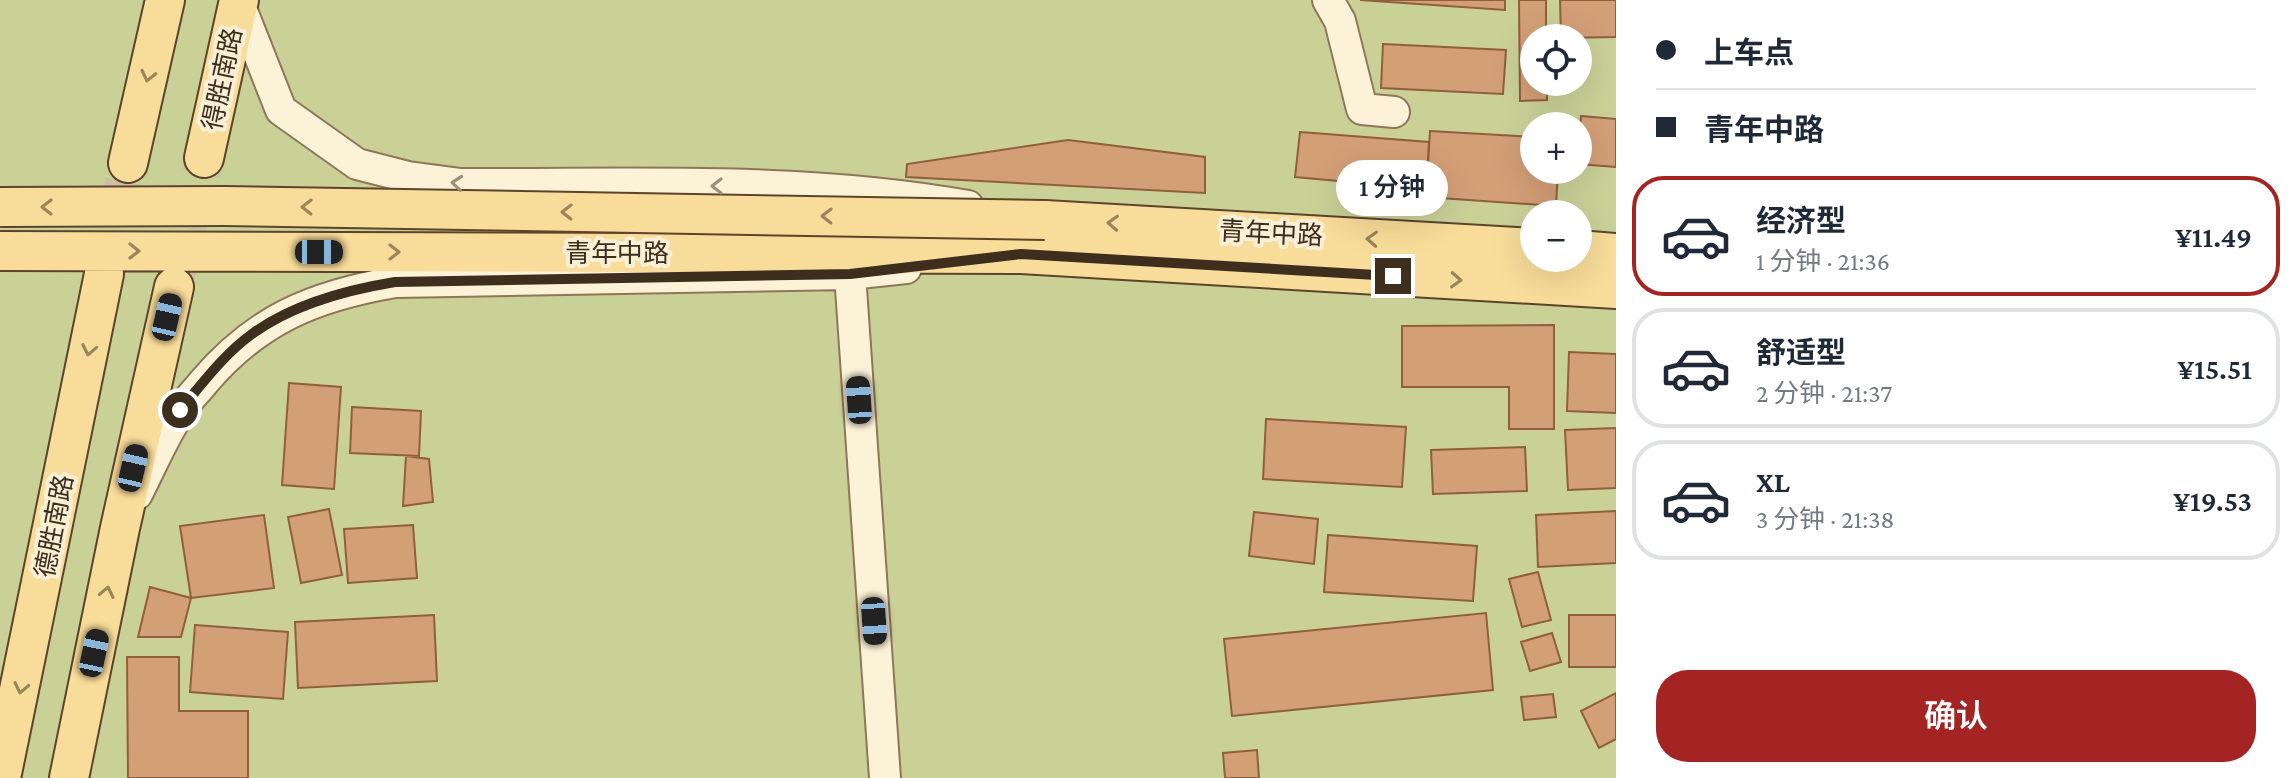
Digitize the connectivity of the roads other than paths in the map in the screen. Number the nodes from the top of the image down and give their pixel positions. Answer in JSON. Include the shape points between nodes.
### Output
{"nodes":[{"id":1,"x":165,"y":0,"type":"edge"},
{"id":2,"x":238,"y":0,"type":"edge"},
{"id":3,"x":1328,"y":0,"type":"edge"},
{"id":4,"x":1394,"y":112,"type":"dead end"},
{"id":5,"x":204,"y":158,"type":"tunnel mouth"},
{"id":6,"x":128,"y":163,"type":"tunnel mouth"},
{"id":7,"x":0,"y":207,"type":"edge"},
{"id":8,"x":1045,"y":220,"type":"junction"},
{"id":9,"x":1520,"y":247,"type":"edge"},
{"id":10,"x":0,"y":251,"type":"edge"},
{"id":11,"x":1592,"y":251,"type":"edge"},
{"id":12,"x":1616,"y":253,"type":"edge"},
{"id":13,"x":1021,"y":254,"type":"junction"},
{"id":14,"x":104,"y":274,"type":"tunnel mouth"},
{"id":15,"x":850,"y":274,"type":"junction"},
{"id":16,"x":174,"y":287,"type":"tunnel mouth"},
{"id":17,"x":1616,"y":289,"type":"edge"},
{"id":18,"x":120,"y":528,"type":"junction"},
{"id":19,"x":45,"y":570,"type":"junction"},
{"id":20,"x":0,"y":654,"type":"edge"},
{"id":21,"x":1,"y":778,"type":"edge"},
{"id":22,"x":69,"y":778,"type":"edge"},
{"id":23,"x":885,"y":778,"type":"edge"}],
"edges":[{"from":1,"to":6,"type":"main road","one_way":true},
{"from":2,"to":5,"type":"main road","name":"得胜南路"},
{"from":8,"to":2,"type":"street","one_way":true,"via":[[923,198],[805,187],[461,184],[357,164],[281,110]]},
{"from":3,"to":4,"type":"street","via":[[1340,21],[1362,109]]},
{"from":8,"to":7,"type":"main road","name":"青年中路","one_way":true,"bridge":true},
{"from":9,"to":8,"type":"main road","name":"青年中路","one_way":true},
{"from":10,"to":13,"type":"main road","name":"青年中路","one_way":true},
{"from":11,"to":12,"type":"main road"},
{"from":13,"to":15,"type":"street"},
{"from":13,"to":17,"type":"main road","name":"青年中路","one_way":true},
{"from":14,"to":19,"type":"main road","name":"德胜南路","one_way":true},
{"from":15,"to":18,"type":"street","via":[[395,282],[351,290],[289,313],[251,335],[217,367],[180,410]]},
{"from":15,"to":23,"type":"street"},
{"from":16,"to":18,"type":"main road"},
{"from":22,"to":18,"type":"main road","one_way":true},
{"from":19,"to":20,"type":"main road"},
{"from":19,"to":21,"type":"main road","name":"德胜南路","one_way":true}]}
